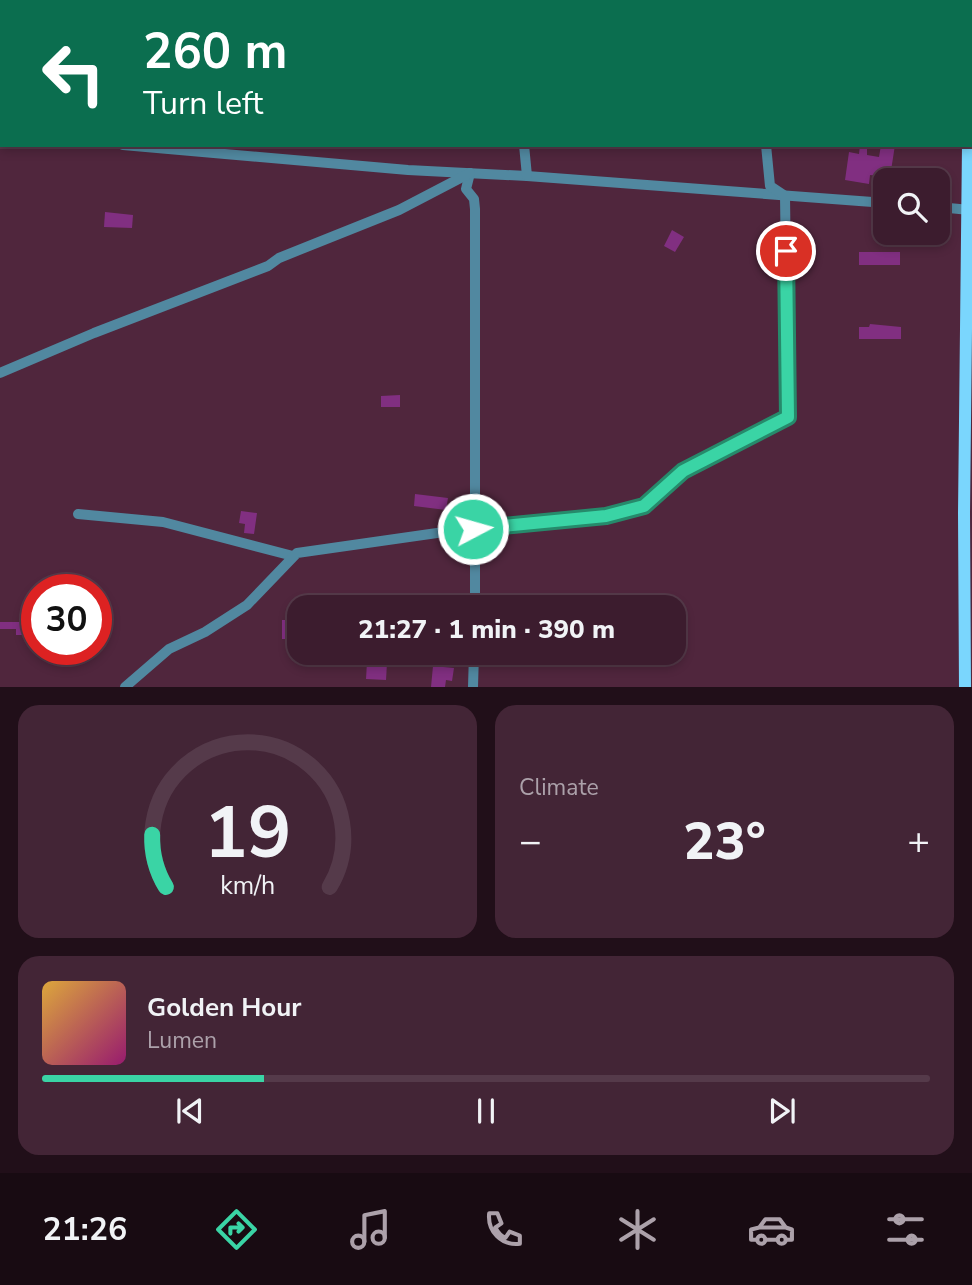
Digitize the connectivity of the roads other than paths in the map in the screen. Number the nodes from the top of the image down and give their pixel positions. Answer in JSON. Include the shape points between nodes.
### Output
{"nodes":[{"id":1,"x":148,"y":147,"type":"edge"},
{"id":2,"x":524,"y":147,"type":"edge"},
{"id":3,"x":766,"y":147,"type":"edge"},
{"id":4,"x":968,"y":147,"type":"edge"},
{"id":5,"x":470,"y":173,"type":"junction"},
{"id":6,"x":527,"y":176,"type":"junction"},
{"id":7,"x":785,"y":196,"type":"junction"},
{"id":8,"x":873,"y":202,"type":"edge"},
{"id":9,"x":950,"y":208,"type":"edge"},
{"id":10,"x":970,"y":210,"type":"junction"},
{"id":11,"x":0,"y":373,"type":"edge"},
{"id":12,"x":969,"y":418,"type":"edge"},
{"id":13,"x":78,"y":514,"type":"dead end"},
{"id":14,"x":473,"y":529,"type":"junction"},
{"id":15,"x":293,"y":556,"type":"junction"},
{"id":16,"x":475,"y":595,"type":"edge"},
{"id":17,"x":474,"y":665,"type":"edge"},
{"id":18,"x":125,"y":687,"type":"edge"},
{"id":19,"x":473,"y":687,"type":"edge"},
{"id":20,"x":965,"y":687,"type":"edge"}],
"edges":[{"from":1,"to":5,"type":"street"},
{"from":2,"to":6,"type":"street"},
{"from":3,"to":7,"type":"street","via":[[770,186]]},
{"from":4,"to":10,"type":"main road"},
{"from":5,"to":6,"type":"street"},
{"from":5,"to":11,"type":"street","via":[[399,210],[268,266]]},
{"from":5,"to":14,"type":"street","via":[[466,189],[475,209]]},
{"from":6,"to":7,"type":"street"},
{"from":7,"to":8,"type":"street"},
{"from":7,"to":14,"type":"street","via":[[788,417],[683,471],[644,506],[606,516]]},
{"from":9,"to":10,"type":"street"},
{"from":10,"to":12,"type":"main road"},
{"from":12,"to":20,"type":"main road","via":[[964,513]]},
{"from":13,"to":15,"type":"street","via":[[163,522]]},
{"from":14,"to":15,"type":"street","via":[[308,550]]},
{"from":14,"to":16,"type":"street"},
{"from":15,"to":18,"type":"street","via":[[247,605],[169,649]]},
{"from":17,"to":19,"type":"street"}]}
